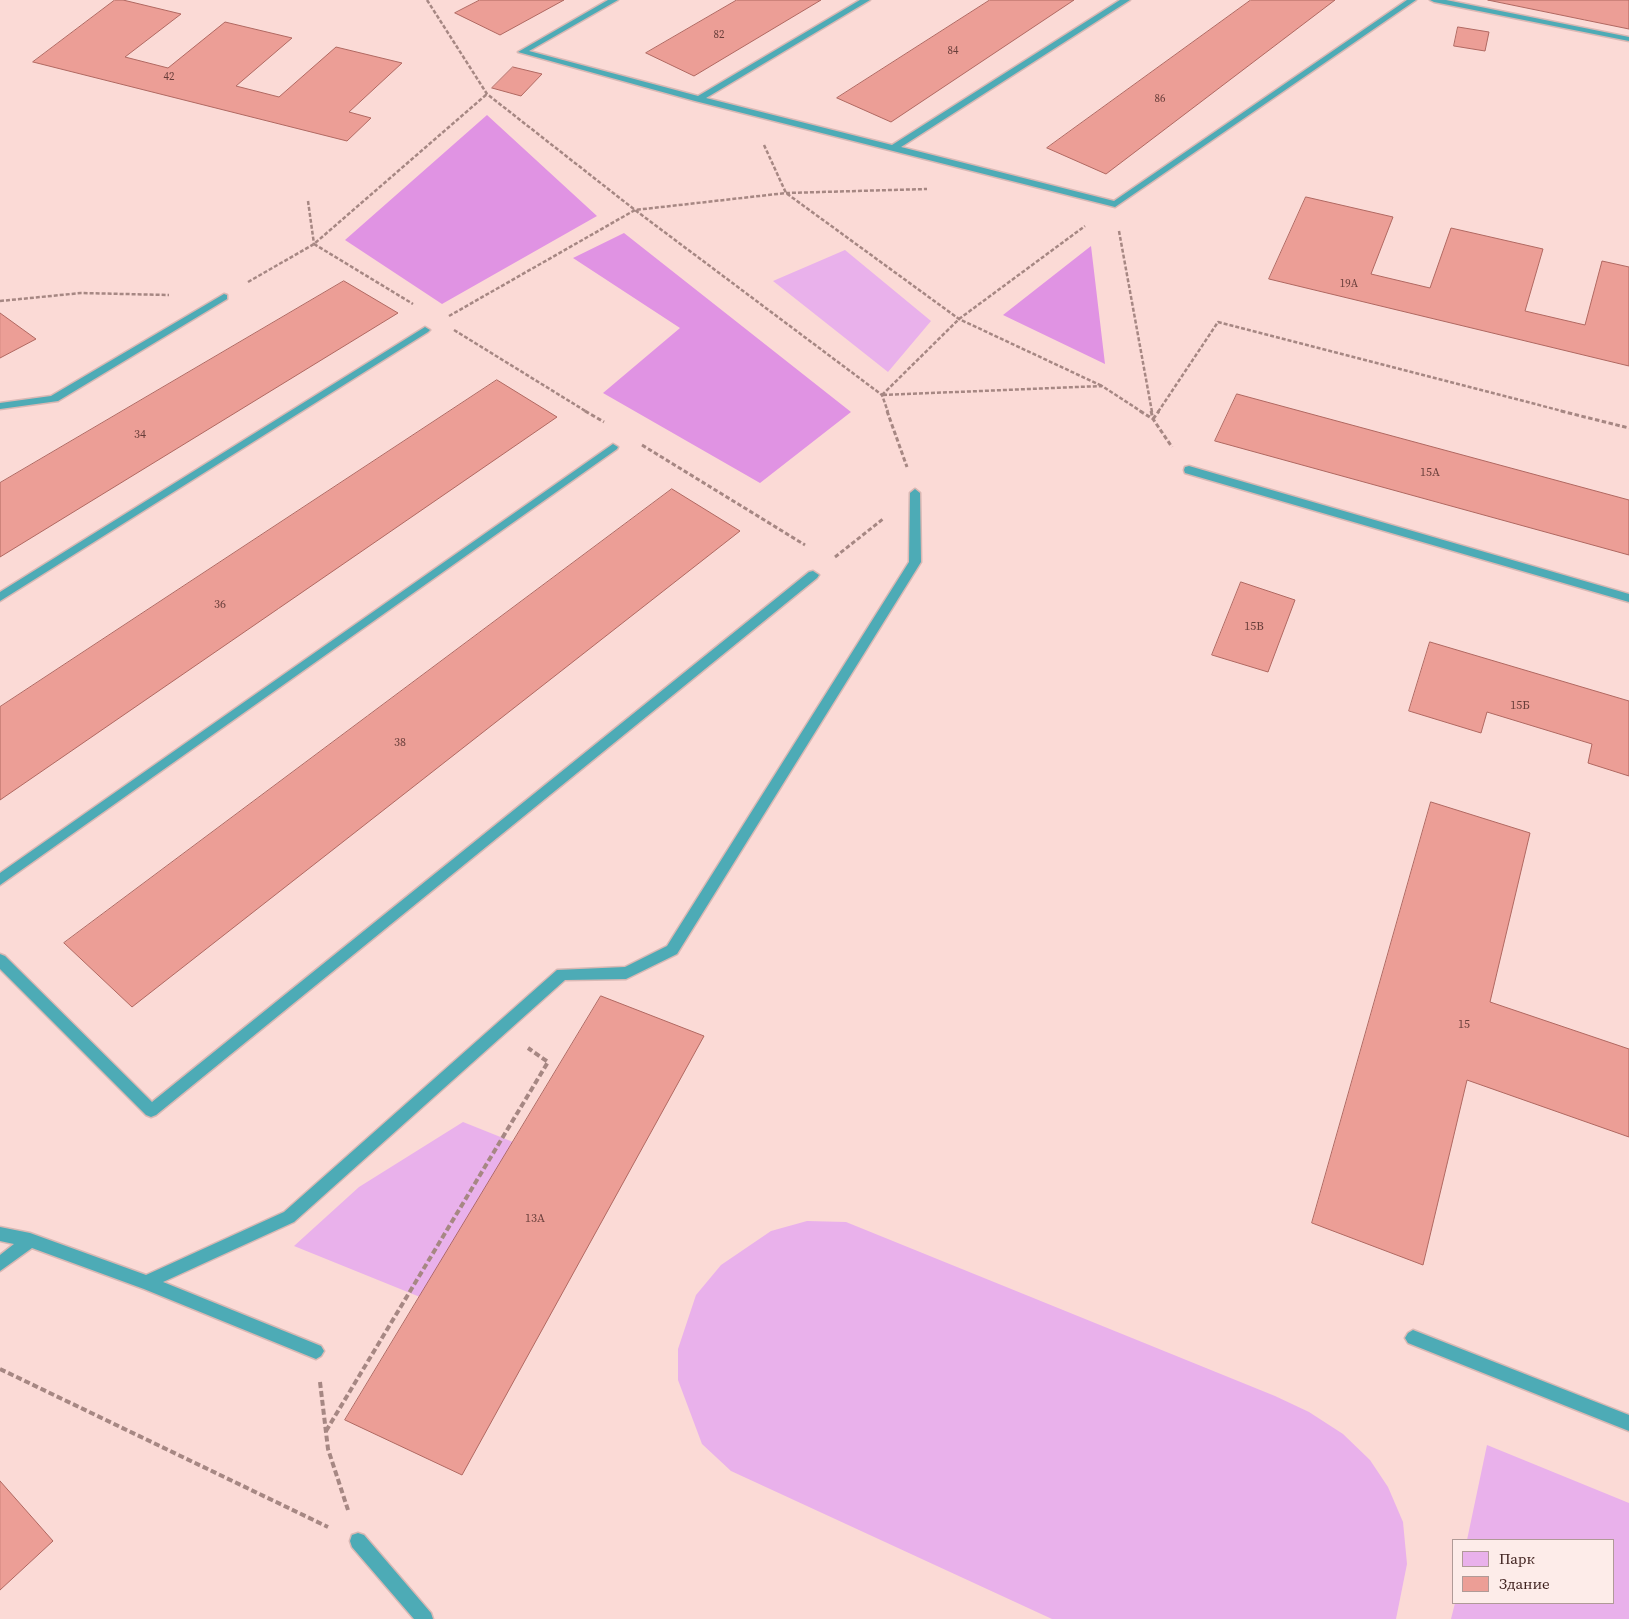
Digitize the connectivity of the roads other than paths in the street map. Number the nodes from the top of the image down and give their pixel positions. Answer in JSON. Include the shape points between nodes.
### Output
{"nodes":[{"id":1,"x":614,"y":0,"type":"edge"},
{"id":2,"x":866,"y":0,"type":"edge"},
{"id":3,"x":1126,"y":0,"type":"edge"},
{"id":4,"x":1412,"y":0,"type":"edge"},
{"id":5,"x":1434,"y":0,"type":"edge"},
{"id":6,"x":1629,"y":39,"type":"edge"},
{"id":7,"x":698,"y":99,"type":"junction"},
{"id":8,"x":894,"y":147,"type":"junction"},
{"id":9,"x":224,"y":297,"type":"road end"},
{"id":10,"x":425,"y":330,"type":"road end"},
{"id":11,"x":0,"y":406,"type":"edge"},
{"id":12,"x":613,"y":447,"type":"dead end"},
{"id":13,"x":1189,"y":470,"type":"road end"},
{"id":14,"x":915,"y":493,"type":"road end"},
{"id":15,"x":813,"y":575,"type":"road end"},
{"id":16,"x":0,"y":597,"type":"edge"},
{"id":17,"x":1629,"y":598,"type":"edge"},
{"id":18,"x":0,"y":880,"type":"edge"},
{"id":19,"x":0,"y":960,"type":"edge"},
{"id":20,"x":0,"y":1234,"type":"edge"},
{"id":21,"x":30,"y":1240,"type":"junction"},
{"id":22,"x":0,"y":1264,"type":"edge"},
{"id":23,"x":146,"y":1282,"type":"junction"},
{"id":24,"x":1413,"y":1338,"type":"dead end"},
{"id":25,"x":316,"y":1350,"type":"road end"},
{"id":26,"x":1629,"y":1423,"type":"edge"},
{"id":27,"x":358,"y":1542,"type":"road end"},
{"id":28,"x":425,"y":1619,"type":"edge"}],
"edges":[{"from":1,"to":7,"type":"lane","via":[[522,52]]},
{"from":2,"to":7,"type":"lane"},
{"from":3,"to":8,"type":"lane"},
{"from":4,"to":8,"type":"lane","via":[[1114,204]]},
{"from":5,"to":6,"type":"lane"},
{"from":7,"to":8,"type":"lane"},
{"from":9,"to":11,"type":"lane","via":[[54,399]]},
{"from":10,"to":16,"type":"lane"},
{"from":12,"to":18,"type":"lane"},
{"from":13,"to":17,"type":"lane"},
{"from":14,"to":23,"type":"lane","via":[[915,562],[672,950],[626,973],[562,974],[289,1217]]},
{"from":15,"to":19,"type":"lane","via":[[151,1111]]},
{"from":20,"to":21,"type":"lane"},
{"from":21,"to":22,"type":"lane"},
{"from":21,"to":23,"type":"lane"},
{"from":23,"to":25,"type":"lane"},
{"from":24,"to":26,"type":"lane"},
{"from":27,"to":28,"type":"lane"}]}
